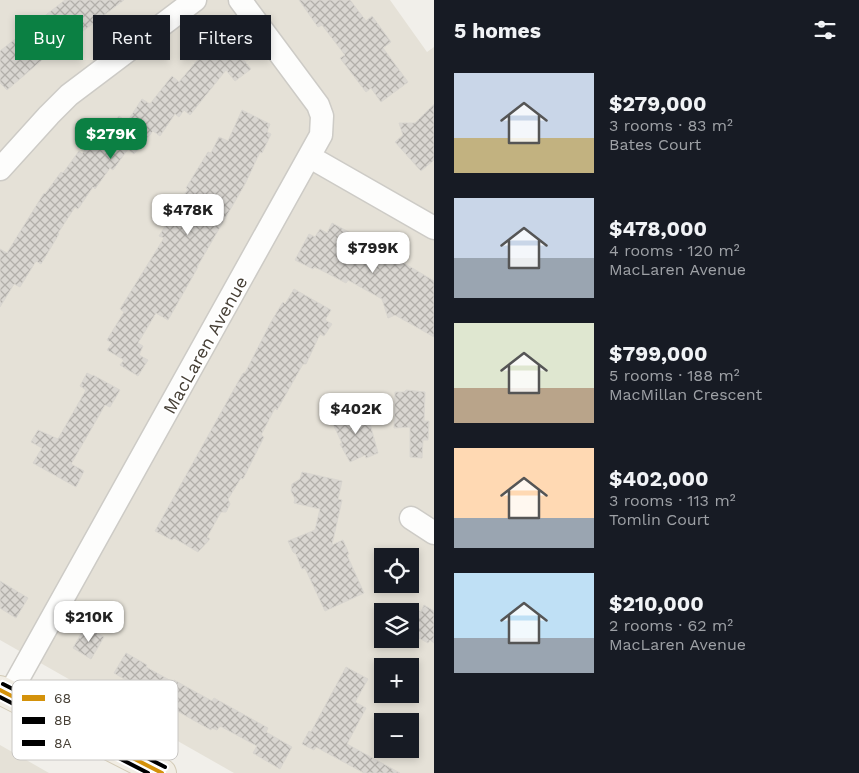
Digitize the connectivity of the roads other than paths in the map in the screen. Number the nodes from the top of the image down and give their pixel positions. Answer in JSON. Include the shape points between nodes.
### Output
{"nodes":[{"id":1,"x":195,"y":0,"type":"edge"},
{"id":2,"x":240,"y":0,"type":"edge"},
{"id":3,"x":310,"y":156,"type":"junction"},
{"id":4,"x":0,"y":169,"type":"edge"},
{"id":5,"x":434,"y":228,"type":"edge"},
{"id":6,"x":411,"y":518,"type":"dead end"},
{"id":7,"x":434,"y":532,"type":"edge"},
{"id":8,"x":5,"y":692,"type":"edge"},
{"id":9,"x":137,"y":760,"type":"edge"},
{"id":10,"x":162,"y":773,"type":"edge"}],
"edges":[{"from":1,"to":4,"type":"street","via":[[69,96]]},
{"from":2,"to":3,"type":"street","name":"MacLaren Avenue","via":[[318,105],[322,129]]},
{"from":3,"to":5,"type":"street"},
{"from":3,"to":8,"type":"street","name":"MacLaren Avenue"},
{"from":6,"to":7,"type":"street"},
{"from":9,"to":10,"type":"main road"}]}
